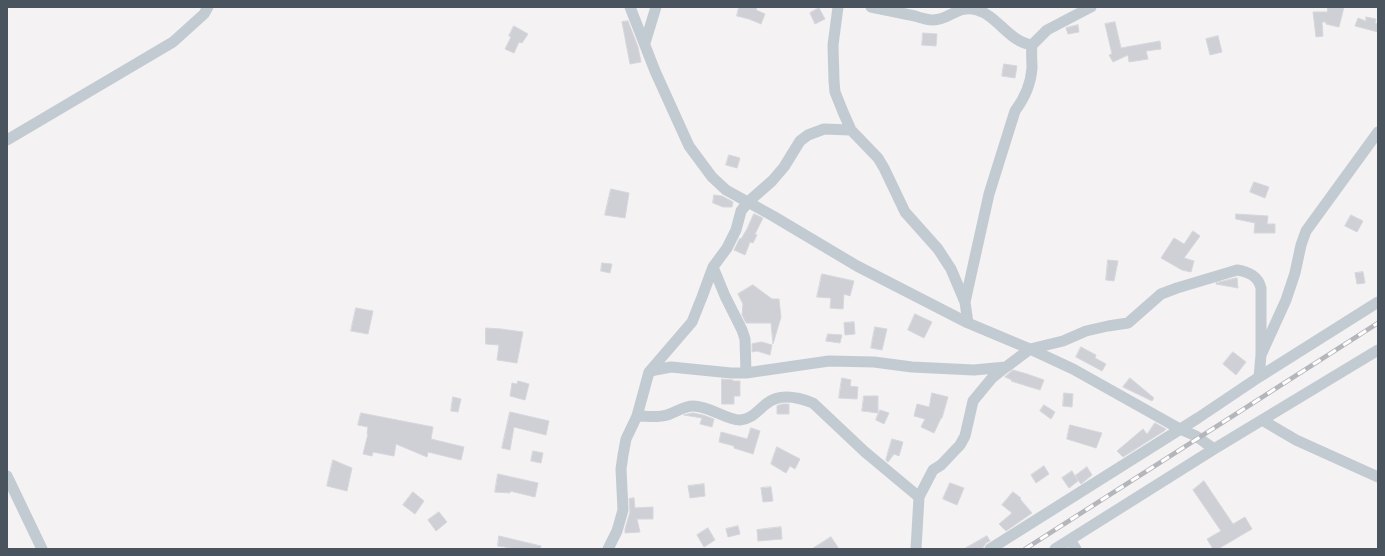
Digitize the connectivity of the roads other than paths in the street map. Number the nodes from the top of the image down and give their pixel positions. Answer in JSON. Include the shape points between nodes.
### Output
{"nodes":[{"id":1,"x":208,"y":7,"type":"edge"},
{"id":2,"x":630,"y":7,"type":"edge"},
{"id":3,"x":656,"y":7,"type":"edge"},
{"id":4,"x":838,"y":7,"type":"edge"},
{"id":5,"x":871,"y":7,"type":"edge"},
{"id":6,"x":1092,"y":7,"type":"edge"},
{"id":7,"x":645,"y":43,"type":"junction"},
{"id":8,"x":1032,"y":46,"type":"junction"},
{"id":9,"x":851,"y":130,"type":"junction"},
{"id":10,"x":1378,"y":132,"type":"edge"},
{"id":11,"x":7,"y":140,"type":"edge"},
{"id":12,"x":748,"y":202,"type":"junction"},
{"id":13,"x":712,"y":267,"type":"junction"},
{"id":14,"x":965,"y":302,"type":"junction"},
{"id":15,"x":1378,"y":302,"type":"edge"},
{"id":16,"x":968,"y":323,"type":"junction"},
{"id":17,"x":1030,"y":349,"type":"junction"},
{"id":18,"x":1378,"y":350,"type":"edge"},
{"id":19,"x":1261,"y":355,"type":"junction"},
{"id":20,"x":1006,"y":366,"type":"junction"},
{"id":21,"x":649,"y":372,"type":"junction"},
{"id":22,"x":746,"y":372,"type":"junction"},
{"id":23,"x":1259,"y":377,"type":"junction"},
{"id":24,"x":637,"y":416,"type":"junction"},
{"id":25,"x":1262,"y":420,"type":"junction"},
{"id":26,"x":1180,"y":429,"type":"junction"},
{"id":27,"x":1214,"y":449,"type":"junction"},
{"id":28,"x":7,"y":476,"type":"edge"},
{"id":29,"x":1378,"y":477,"type":"edge"},
{"id":30,"x":919,"y":497,"type":"junction"},
{"id":31,"x":1073,"y":544,"type":"edge"},
{"id":32,"x":42,"y":549,"type":"edge"},
{"id":33,"x":608,"y":549,"type":"edge"},
{"id":34,"x":916,"y":549,"type":"edge"},
{"id":35,"x":990,"y":549,"type":"edge"},
{"id":36,"x":1056,"y":549,"type":"edge"}],
"edges":[{"from":1,"to":11,"type":"street","via":[[204,14],[173,42]]},
{"from":2,"to":7,"type":"street"},
{"from":3,"to":7,"type":"street"},
{"from":4,"to":9,"type":"street","via":[[833,45],[835,92]]},
{"from":5,"to":8,"type":"street","via":[[934,20],[945,18],[958,10],[978,10],[1019,41]]},
{"from":6,"to":8,"type":"street","via":[[1047,30]]},
{"from":7,"to":12,"type":"street","via":[[689,146],[712,177],[726,190]]},
{"from":8,"to":14,"type":"street","via":[[1032,70],[1022,102],[1014,110],[989,194]]},
{"from":9,"to":12,"type":"street","via":[[824,130],[808,135],[800,141],[784,168]]},
{"from":9,"to":14,"type":"street","via":[[878,158],[905,212],[938,249],[951,270]]},
{"from":10,"to":19,"type":"street","via":[[1306,231],[1286,300]]},
{"from":12,"to":13,"type":"street","via":[[741,211],[736,230],[727,248]]},
{"from":12,"to":16,"type":"street","via":[[857,266]]},
{"from":13,"to":21,"type":"street","via":[[692,322]]},
{"from":13,"to":22,"type":"street","via":[[742,330]]},
{"from":14,"to":16,"type":"street"},
{"from":15,"to":23,"type":"street"},
{"from":16,"to":17,"type":"street"},
{"from":17,"to":19,"type":"street","via":[[1063,341],[1086,331],[1128,324],[1161,294],[1237,270],[1253,275],[1261,288]]},
{"from":17,"to":20,"type":"street"},
{"from":17,"to":26,"type":"street","via":[[1074,369]]},
{"from":18,"to":25,"type":"street"},
{"from":19,"to":23,"type":"street"},
{"from":20,"to":22,"type":"street","via":[[974,370],[829,361]]},
{"from":20,"to":30,"type":"street","via":[[973,401],[965,436],[953,453],[933,470]]},
{"from":21,"to":22,"type":"street","via":[[671,367]]},
{"from":21,"to":24,"type":"street"},
{"from":23,"to":26,"type":"street"},
{"from":24,"to":30,"type":"street","via":[[667,415],[687,406],[694,406],[742,420],[753,416],[773,400],[803,399],[813,403],[864,452]]},
{"from":24,"to":33,"type":"street","via":[[626,439],[623,455],[623,510]]},
{"from":25,"to":27,"type":"street"},
{"from":25,"to":29,"type":"street","via":[[1296,440]]},
{"from":26,"to":27,"type":"street","via":[[1196,436]]},
{"from":26,"to":35,"type":"street"},
{"from":27,"to":31,"type":"street"},
{"from":28,"to":32,"type":"street"},
{"from":30,"to":34,"type":"street"},
{"from":31,"to":36,"type":"street"}]}
